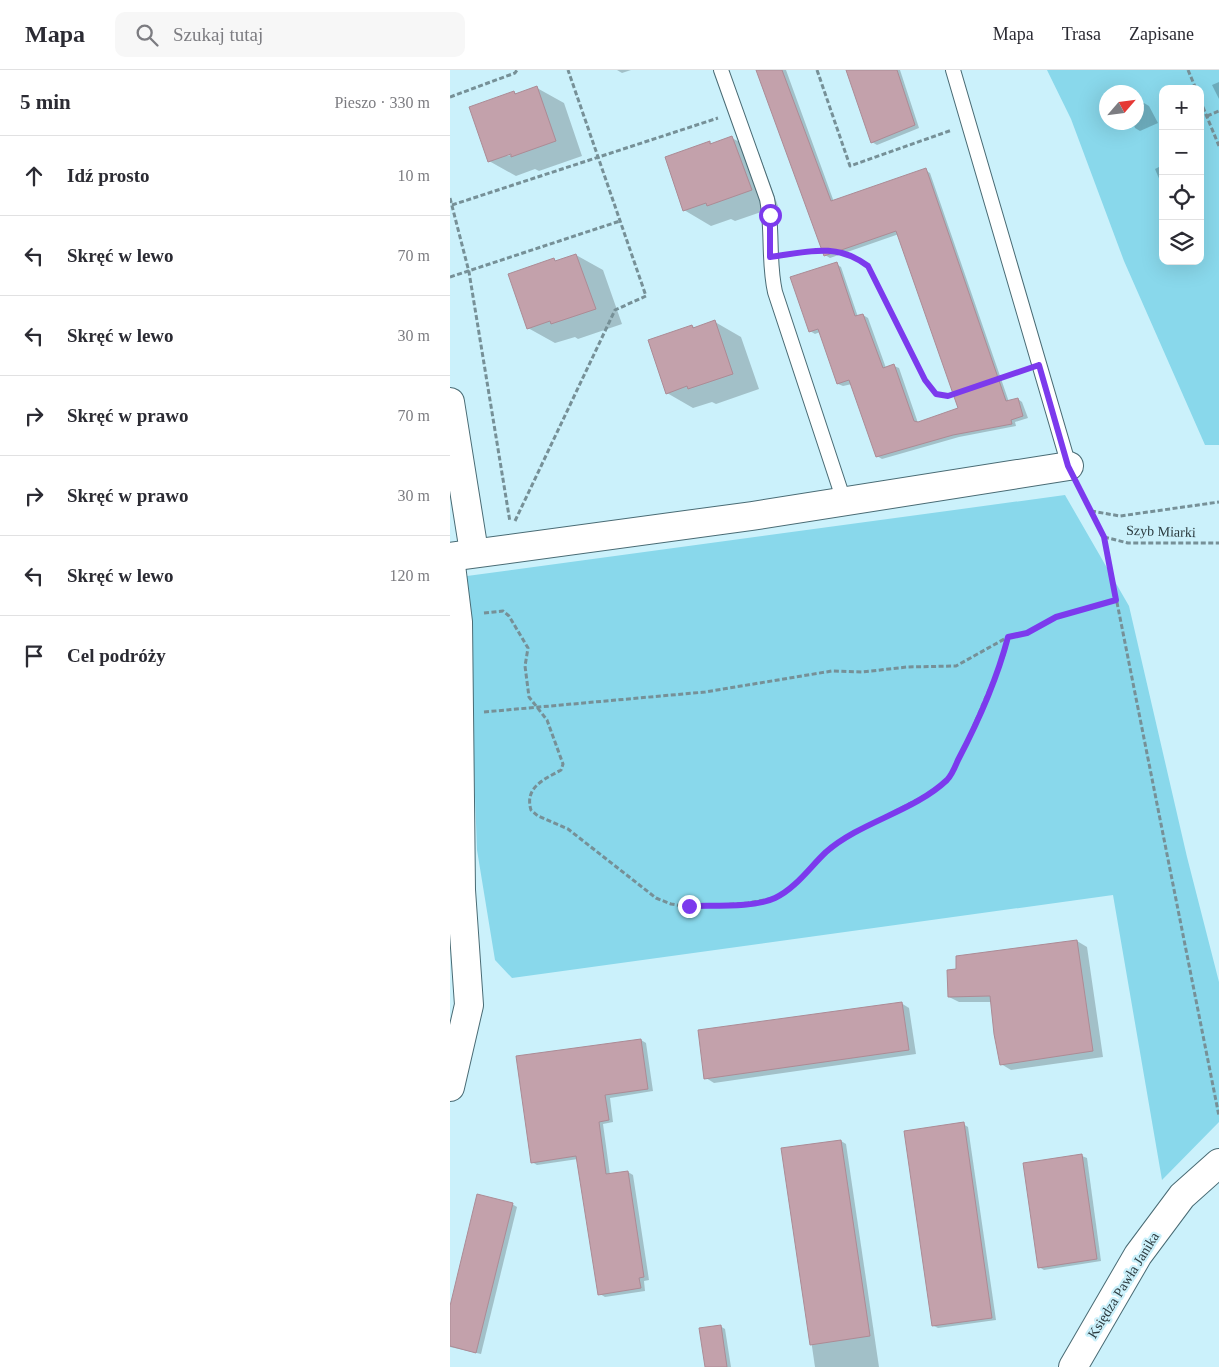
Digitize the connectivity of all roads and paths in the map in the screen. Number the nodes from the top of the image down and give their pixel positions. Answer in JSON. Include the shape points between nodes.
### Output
{"nodes":[{"id":1,"x":517,"y":70,"type":"edge"},
{"id":2,"x":568,"y":70,"type":"edge"},
{"id":3,"x":721,"y":70,"type":"edge"},
{"id":4,"x":817,"y":70,"type":"edge"},
{"id":5,"x":953,"y":70,"type":"edge"},
{"id":6,"x":1188,"y":70,"type":"edge"},
{"id":7,"x":1194,"y":85,"type":"edge"},
{"id":8,"x":450,"y":97,"type":"edge"},
{"id":9,"x":1204,"y":109,"type":"edge"},
{"id":10,"x":1219,"y":111,"type":"edge"},
{"id":11,"x":736,"y":112,"type":"junction"},
{"id":12,"x":1207,"y":116,"type":"junction"},
{"id":13,"x":969,"y":125,"type":"junction"},
{"id":14,"x":1219,"y":146,"type":"edge"},
{"id":15,"x":598,"y":157,"type":"junction"},
{"id":16,"x":450,"y":198,"type":"edge"},
{"id":17,"x":452,"y":205,"type":"junction"},
{"id":18,"x":620,"y":220,"type":"junction"},
{"id":19,"x":770,"y":257,"type":"junction"},
{"id":20,"x":469,"y":272,"type":"junction"},
{"id":21,"x":450,"y":277,"type":"edge"},
{"id":22,"x":1039,"y":365,"type":"junction"},
{"id":23,"x":450,"y":402,"type":"edge"},
{"id":24,"x":1068,"y":466,"type":"junction"},
{"id":25,"x":844,"y":501,"type":"junction"},
{"id":26,"x":1219,"y":502,"type":"edge"},
{"id":27,"x":1091,"y":511,"type":"junction"},
{"id":28,"x":1104,"y":537,"type":"junction"},
{"id":29,"x":1219,"y":544,"type":"edge"},
{"id":30,"x":458,"y":555,"type":"edge"},
{"id":31,"x":1116,"y":600,"type":"junction"},
{"id":32,"x":457,"y":614,"type":"junction"},
{"id":33,"x":1008,"y":637,"type":"junction"},
{"id":34,"x":537,"y":707,"type":"junction"},
{"id":35,"x":478,"y":712,"type":"dead end"},
{"id":36,"x":450,"y":1086,"type":"edge"},
{"id":37,"x":1219,"y":1116,"type":"edge"},
{"id":38,"x":1219,"y":1163,"type":"edge"},
{"id":39,"x":1073,"y":1367,"type":"edge"}],
"edges":[{"from":1,"to":8,"type":"path"},
{"from":2,"to":15,"type":"path"},
{"from":3,"to":11,"type":"lane"},
{"from":4,"to":13,"type":"path","via":[[850,166]]},
{"from":5,"to":13,"type":"lane"},
{"from":6,"to":7,"type":"path"},
{"from":9,"to":12,"type":"path"},
{"from":10,"to":12,"type":"path"},
{"from":11,"to":15,"type":"path"},
{"from":11,"to":19,"type":"lane","via":[[767,199]]},
{"from":12,"to":14,"type":"path"},
{"from":13,"to":22,"type":"lane"},
{"from":15,"to":17,"type":"path"},
{"from":15,"to":18,"type":"path"},
{"from":16,"to":17,"type":"path"},
{"from":17,"to":20,"type":"path"},
{"from":18,"to":20,"type":"path"},
{"from":18,"to":20,"type":"path","via":[[646,296],[615,310],[512,529]]},
{"from":19,"to":22,"type":"path","via":[[828,249],[858,259],[868,266],[925,380],[936,394],[948,396]]},
{"from":19,"to":25,"type":"lane","via":[[775,292]]},
{"from":20,"to":21,"type":"path"},
{"from":22,"to":24,"type":"lane"},
{"from":23,"to":30,"type":"street"},
{"from":24,"to":25,"type":"street"},
{"from":24,"to":27,"type":"path"},
{"from":25,"to":30,"type":"street"},
{"from":26,"to":27,"type":"path","via":[[1120,516]]},
{"from":27,"to":28,"type":"path"},
{"from":28,"to":29,"type":"path","name":"Szyb Miarki","via":[[1128,543]]},
{"from":28,"to":31,"type":"path"},
{"from":30,"to":32,"type":"street"},
{"from":31,"to":33,"type":"path","via":[[1056,617],[1027,633]]},
{"from":31,"to":37,"type":"path"},
{"from":32,"to":34,"type":"path","via":[[503,611],[509,616],[528,648],[525,666],[528,697]]},
{"from":32,"to":36,"type":"street","via":[[461,890],[469,1005]]},
{"from":33,"to":34,"type":"path","via":[[956,666],[832,671],[705,692]]},
{"from":33,"to":34,"type":"path","via":[[979,715],[948,779],[928,794],[848,836],[826,852],[796,884],[775,898],[748,904],[689,906],[656,898],[568,829],[531,810],[530,794],[536,785],[561,770],[563,764],[547,720]]},
{"from":34,"to":35,"type":"path"},
{"from":38,"to":39,"type":"street","name":"Księdza Pawła Janika","via":[[1182,1196],[1138,1256]]}]}
